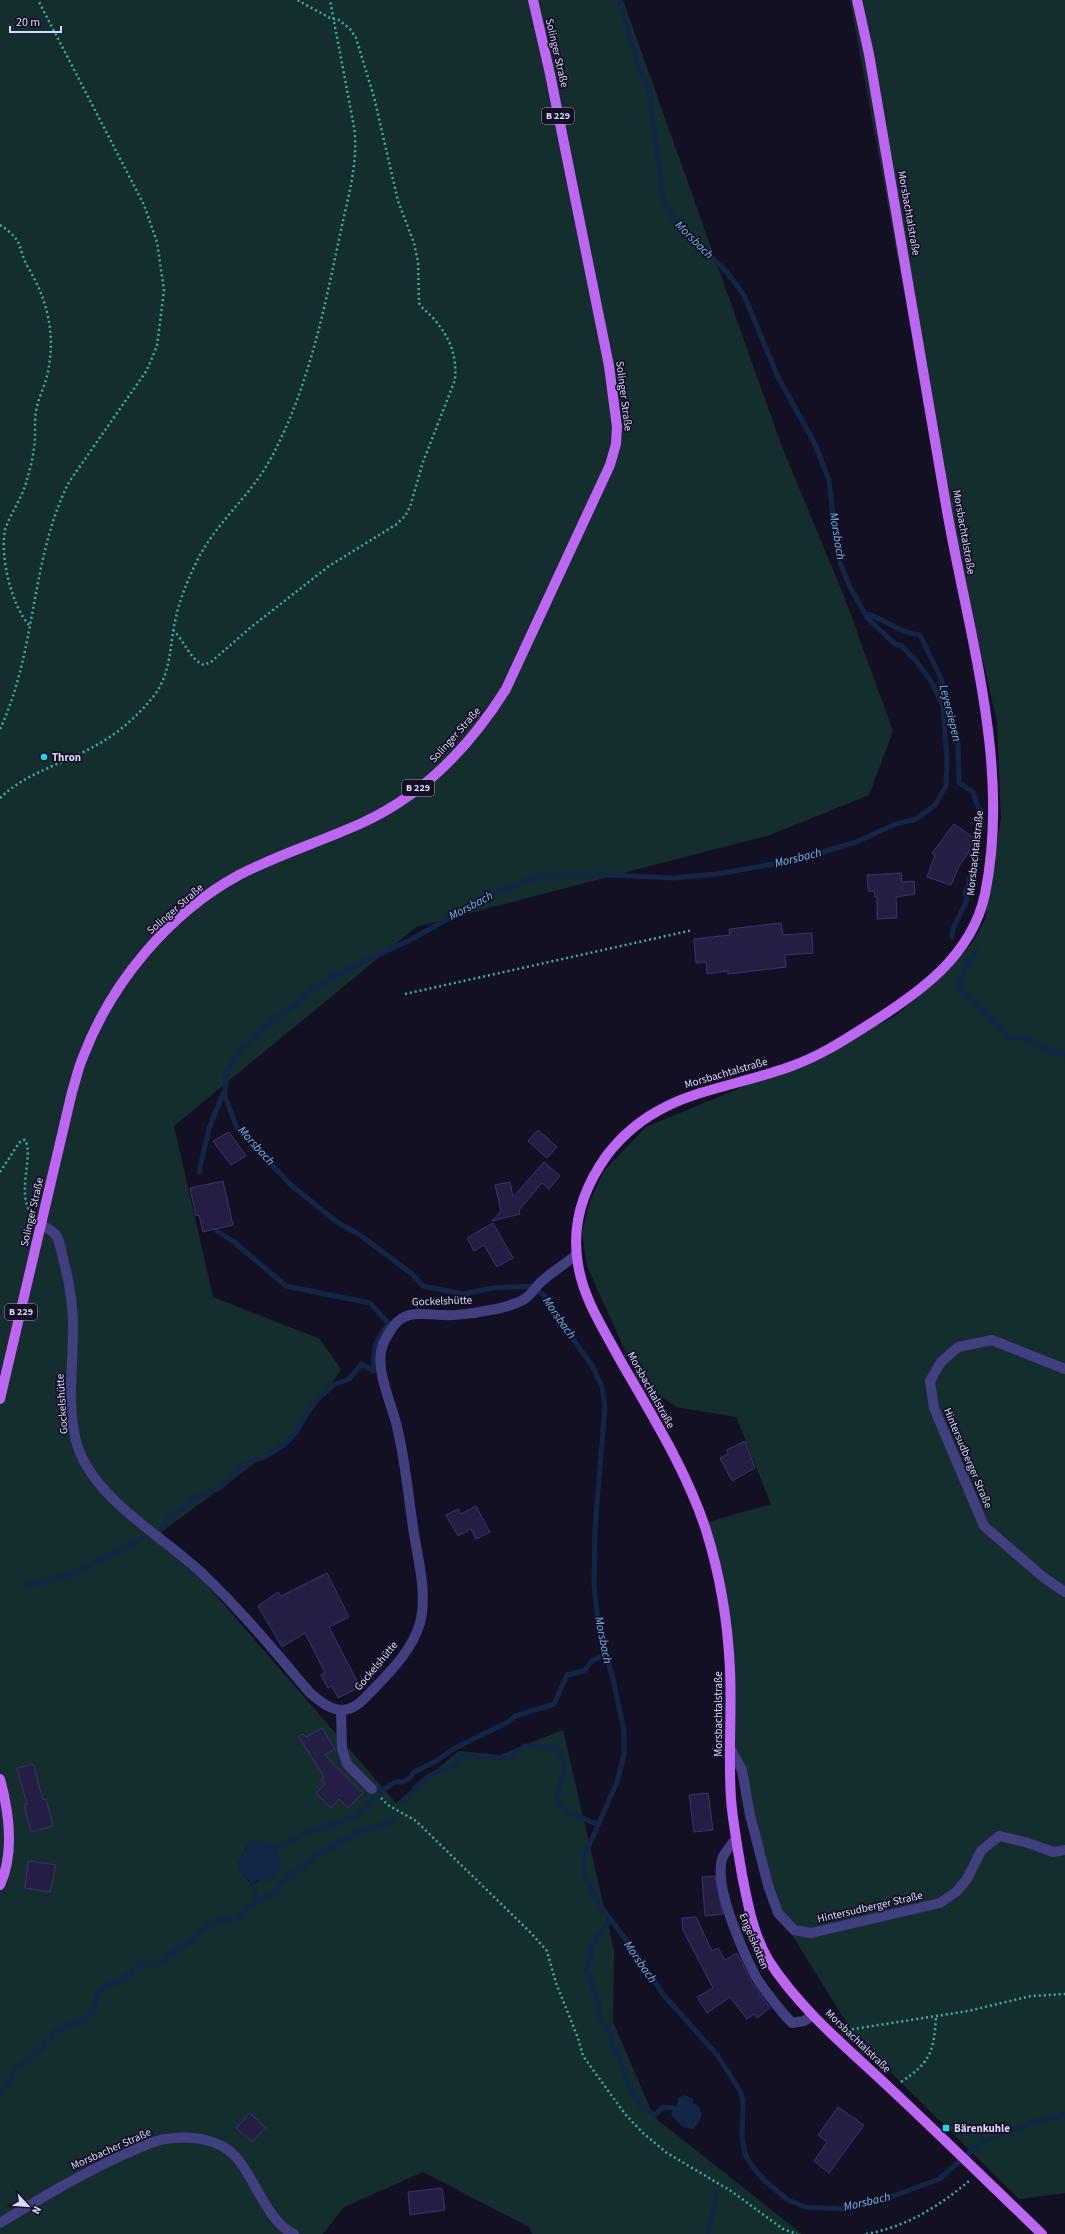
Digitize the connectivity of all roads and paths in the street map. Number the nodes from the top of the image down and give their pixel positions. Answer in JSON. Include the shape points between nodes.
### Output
{"nodes":[{"id":1,"x":38,"y":0,"type":"edge"},
{"id":2,"x":297,"y":0,"type":"edge"},
{"id":3,"x":330,"y":0,"type":"edge"},
{"id":4,"x":532,"y":0,"type":"edge"},
{"id":5,"x":857,"y":0,"type":"edge"},
{"id":6,"x":334,"y":19,"type":"junction"},
{"id":7,"x":0,"y":225,"type":"edge"},
{"id":8,"x":29,"y":625,"type":"junction"},
{"id":9,"x":173,"y":630,"type":"junction"},
{"id":10,"x":0,"y":728,"type":"edge"},
{"id":11,"x":0,"y":798,"type":"edge"},
{"id":12,"x":693,"y":930,"type":"dead end"},
{"id":13,"x":405,"y":994,"type":"dead end"},
{"id":14,"x":0,"y":1172,"type":"edge"},
{"id":15,"x":41,"y":1225,"type":"junction"},
{"id":16,"x":576,"y":1255,"type":"junction"},
{"id":17,"x":1065,"y":1369,"type":"edge"},
{"id":18,"x":0,"y":1399,"type":"edge"},
{"id":19,"x":1065,"y":1592,"type":"edge"},
{"id":20,"x":341,"y":1711,"type":"junction"},
{"id":21,"x":730,"y":1748,"type":"junction"},
{"id":22,"x":0,"y":1779,"type":"edge"},
{"id":23,"x":372,"y":1789,"type":"joint"},
{"id":24,"x":736,"y":1839,"type":"junction"},
{"id":25,"x":1065,"y":1850,"type":"edge"},
{"id":26,"x":0,"y":1884,"type":"edge"},
{"id":27,"x":1065,"y":1994,"type":"edge"},
{"id":28,"x":813,"y":2015,"type":"junction"},
{"id":29,"x":936,"y":2016,"type":"junction"},
{"id":30,"x":829,"y":2033,"type":"junction"},
{"id":31,"x":892,"y":2089,"type":"junction"},
{"id":32,"x":975,"y":2170,"type":"junction"},
{"id":33,"x":0,"y":2224,"type":"edge"},
{"id":34,"x":879,"y":2233,"type":"edge"},
{"id":35,"x":294,"y":2234,"type":"edge"},
{"id":36,"x":798,"y":2234,"type":"edge"},
{"id":37,"x":866,"y":2234,"type":"edge"},
{"id":38,"x":1042,"y":2234,"type":"edge"}],
"edges":[{"from":1,"to":8,"type":"path","via":[[144,205],[157,242],[164,290],[157,346],[148,370],[69,482],[60,500],[43,554]]},
{"from":2,"to":6,"type":"path"},
{"from":3,"to":6,"type":"path"},
{"from":4,"to":15,"type":"main road","name":"Solinger Straße","number":"B 229","via":[[550,74],[608,366],[617,427],[616,444],[610,465],[506,689],[488,718],[456,756],[389,808],[364,822],[238,876],[211,892],[166,931],[122,983],[107,1007],[83,1057]]},
{"from":5,"to":16,"type":"main road","name":"Morsbachtalstraße","via":[[988,732],[993,815],[985,894],[973,928],[954,957],[930,982],[882,1016],[823,1052],[785,1069],[697,1093],[659,1110],[631,1129],[604,1160],[587,1189],[578,1218]]},
{"from":6,"to":9,"type":"path","via":[[356,147],[321,325],[305,379],[270,460],[207,542],[179,605]]},
{"from":6,"to":9,"type":"path","via":[[344,24],[356,38],[365,65],[398,201],[413,237],[419,271],[419,303],[445,332],[454,353],[456,367],[452,390],[423,462],[410,507],[397,524],[329,566],[211,662],[204,665],[199,663]]},
{"from":7,"to":8,"type":"path","via":[[15,236],[22,247],[28,267],[43,296],[52,334],[48,371],[36,411],[34,449],[25,484],[7,525],[3,544],[10,589],[18,609]]},
{"from":8,"to":10,"type":"path","via":[[16,684]]},
{"from":9,"to":11,"type":"path","via":[[166,674],[158,689],[140,711],[101,743],[26,778]]},
{"from":12,"to":13,"type":"path"},
{"from":14,"to":15,"type":"path","via":[[19,1143],[25,1140],[28,1146],[26,1200],[28,1209]]},
{"from":15,"to":18,"type":"main road","name":"Solinger Straße","number":"B 229"},
{"from":15,"to":20,"type":"street","name":"Gockelshütte","via":[[56,1234],[67,1273],[73,1328],[71,1376],[74,1429],[76,1441],[98,1483],[213,1584],[310,1693],[321,1702]]},
{"from":16,"to":20,"type":"street","name":"Gockelshütte","via":[[540,1282],[531,1294],[512,1304],[473,1313],[445,1315],[414,1312],[393,1326],[385,1341],[381,1351],[381,1370],[397,1428],[405,1473],[421,1582],[422,1612],[415,1635],[390,1672],[360,1703],[351,1709]]},
{"from":16,"to":21,"type":"main road","name":"Morsbachtalstraße","via":[[582,1286],[593,1310],[684,1474],[707,1534],[718,1570],[730,1666]]},
{"from":17,"to":19,"type":"street","name":"Hintersudberger Straße","via":[[992,1340],[958,1347],[941,1362],[930,1381],[934,1408],[984,1526],[1043,1577]]},
{"from":20,"to":23,"type":"street","via":[[342,1749],[347,1764]]},
{"from":21,"to":24,"type":"main road","name":"Morsbachtalstraße","via":[[730,1797]]},
{"from":21,"to":25,"type":"street","name":"Hintersudberger Straße","via":[[742,1770],[750,1815],[768,1885],[778,1913],[794,1930],[811,1933],[940,1903],[956,1892],[967,1879],[981,1851],[999,1836],[1052,1852]]},
{"from":22,"to":26,"type":"main road","via":[[6,1800],[8,1833],[6,1869]]},
{"from":23,"to":36,"type":"path","via":[[388,1805],[416,1821],[530,1932],[547,1952],[583,2056],[625,2114],[667,2153],[731,2191],[783,2229]]},
{"from":24,"to":28,"type":"main road","name":"Morsbachtalstraße","via":[[747,1899],[760,1943],[768,1960]]},
{"from":24,"to":28,"type":"street","name":"Engelskotten","via":[[725,1852],[722,1861],[723,1884],[726,1905],[755,1976],[792,2023],[804,2021]]},
{"from":27,"to":29,"type":"path","via":[[1031,1996]]},
{"from":28,"to":30,"type":"main road","name":"Morsbachtalstraße"},
{"from":29,"to":30,"type":"path"},
{"from":29,"to":31,"type":"path","via":[[935,2044],[920,2069]]},
{"from":30,"to":31,"type":"main road","name":"Morsbachtalstraße"},
{"from":31,"to":32,"type":"main road","name":"Morsbachtalstraße"},
{"from":32,"to":34,"type":"path","via":[[953,2194],[924,2214]]},
{"from":32,"to":38,"type":"main road","name":"Morsbachtalstraße"},
{"from":33,"to":35,"type":"street","name":"Morsbacher Straße","via":[[94,2168],[163,2139],[184,2137],[218,2144],[235,2156],[280,2223]]},
{"from":34,"to":37,"type":"path"}]}
